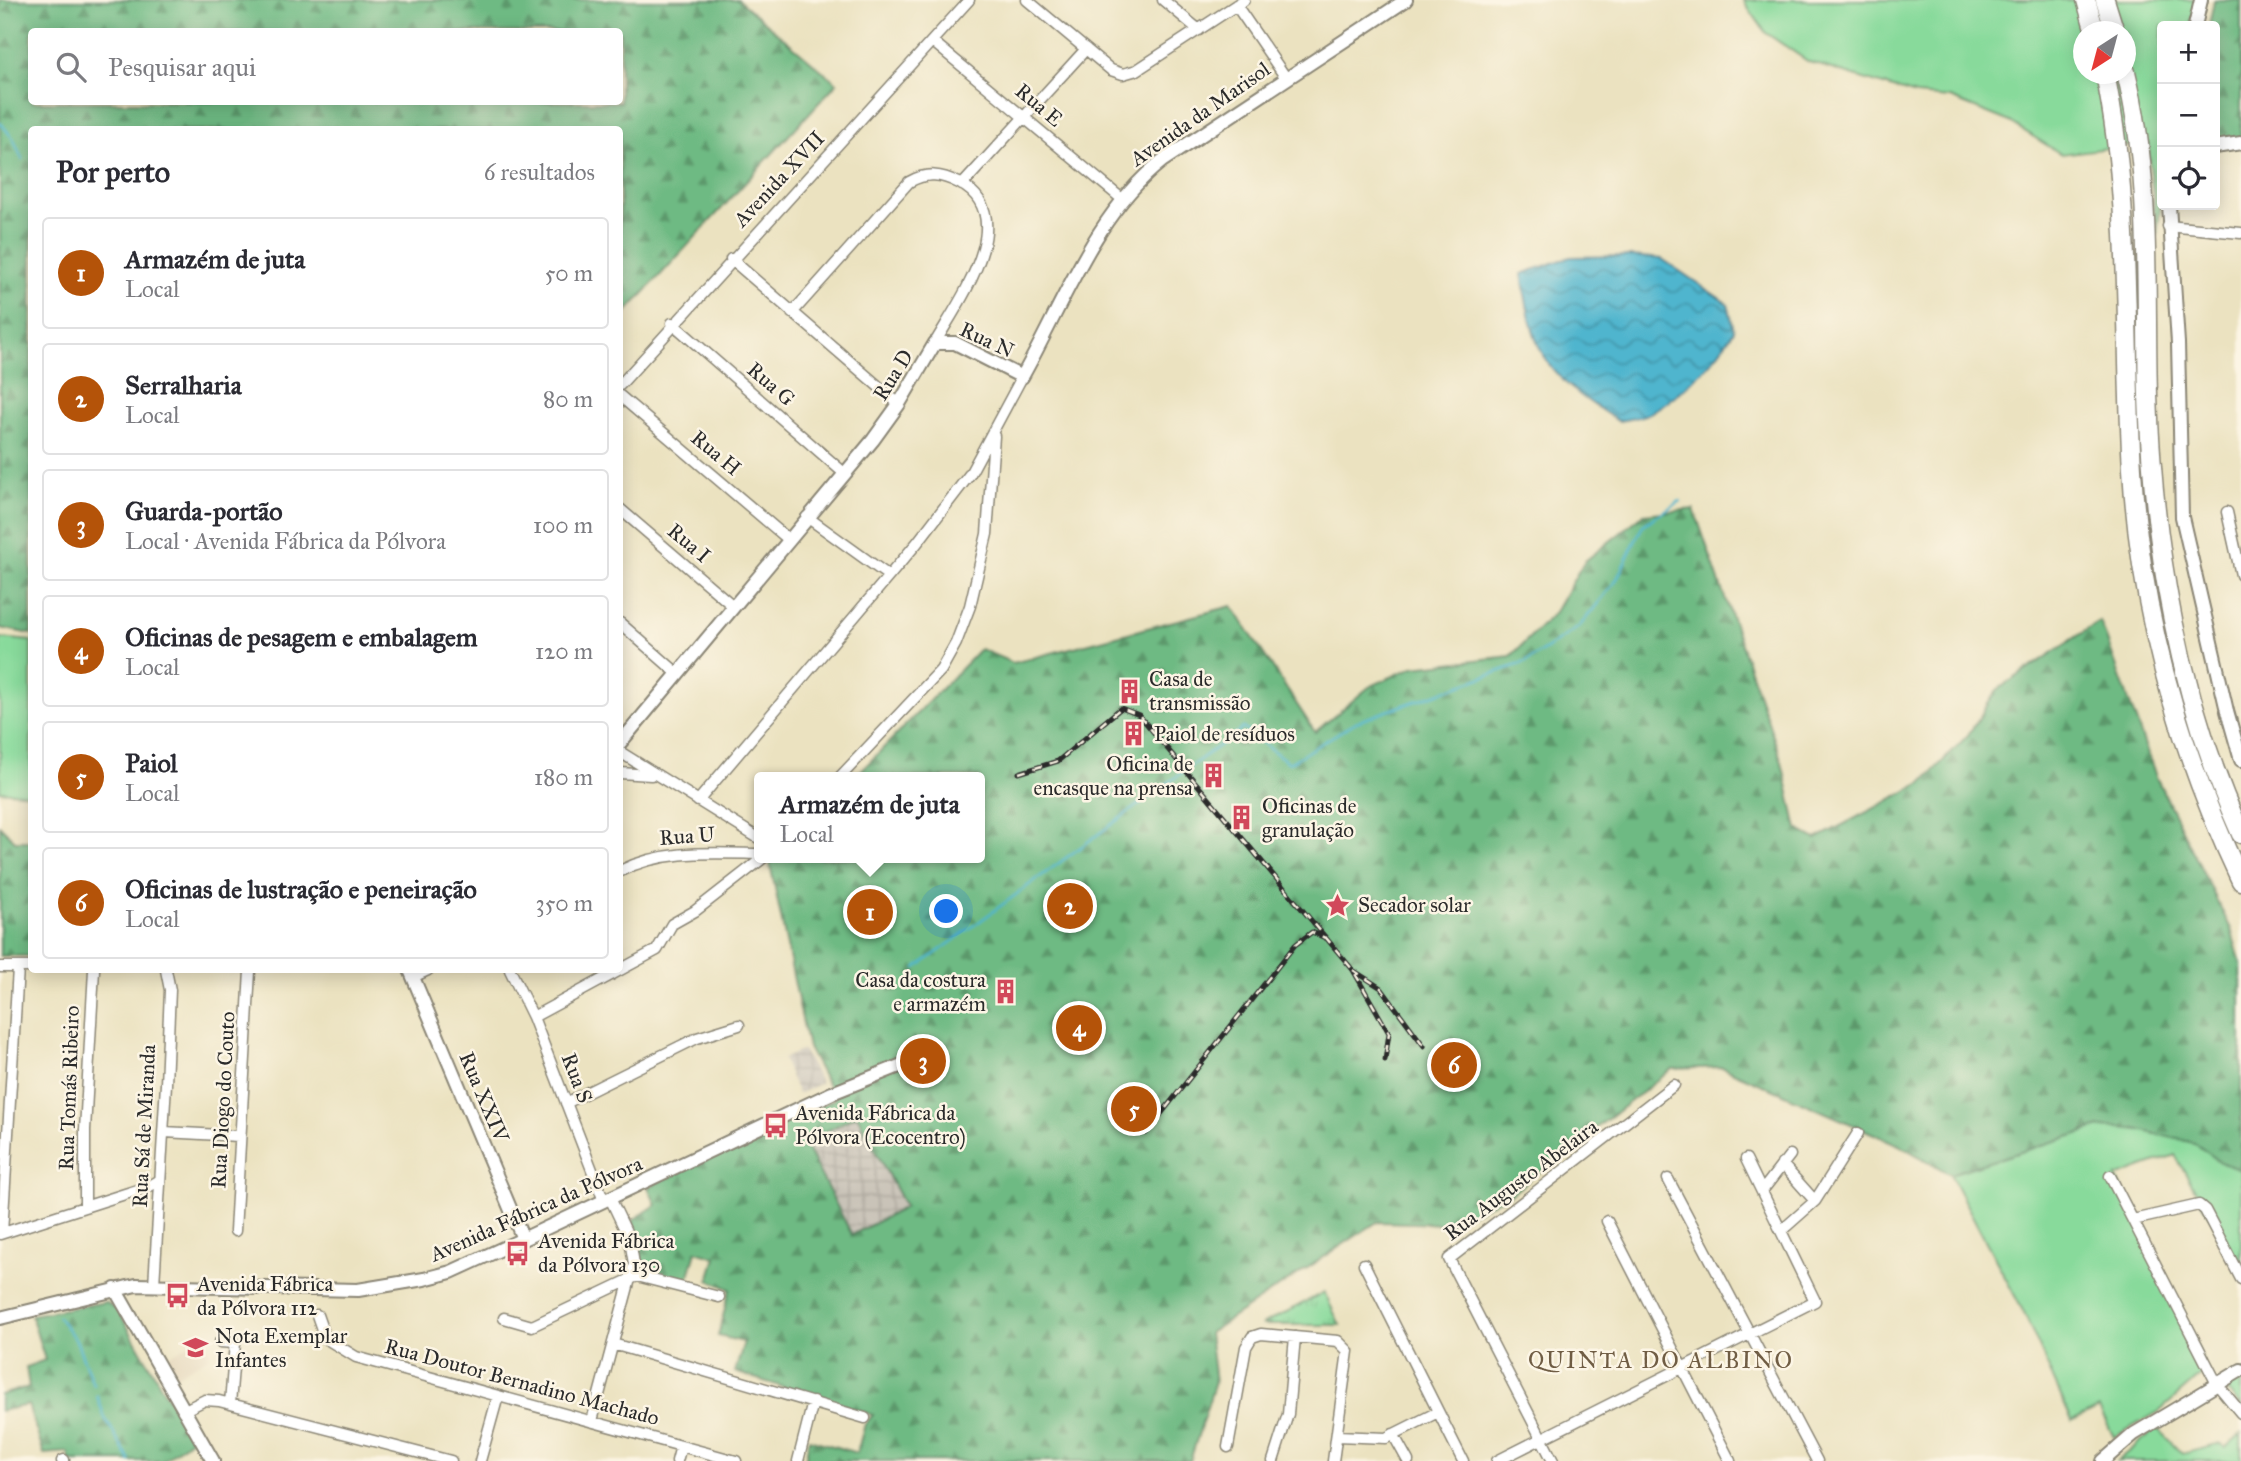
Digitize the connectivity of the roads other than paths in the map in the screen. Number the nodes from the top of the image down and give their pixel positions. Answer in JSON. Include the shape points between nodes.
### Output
{"nodes":[{"id":1,"x":969,"y":0,"type":"edge"},
{"id":2,"x":1027,"y":0,"type":"edge"},
{"id":3,"x":1163,"y":0,"type":"edge"},
{"id":4,"x":1406,"y":0,"type":"edge"},
{"id":5,"x":2086,"y":0,"type":"edge"},
{"id":6,"x":2105,"y":0,"type":"edge"},
{"id":7,"x":2201,"y":0,"type":"edge"},
{"id":8,"x":1240,"y":3,"type":"edge"},
{"id":9,"x":2092,"y":21,"type":"edge"},
{"id":10,"x":2112,"y":21,"type":"edge"},
{"id":11,"x":2196,"y":21,"type":"edge"},
{"id":12,"x":1199,"y":30,"type":"junction"},
{"id":13,"x":932,"y":40,"type":"junction"},
{"id":14,"x":1086,"y":49,"type":"junction"},
{"id":15,"x":1286,"y":78,"type":"junction"},
{"id":16,"x":2106,"y":84,"type":"edge"},
{"id":17,"x":2128,"y":84,"type":"edge"},
{"id":18,"x":1024,"y":117,"type":"junction"},
{"id":19,"x":2241,"y":144,"type":"edge"},
{"id":20,"x":2220,"y":146,"type":"edge"},
{"id":21,"x":962,"y":184,"type":"junction"},
{"id":22,"x":1122,"y":199,"type":"junction"},
{"id":23,"x":2169,"y":210,"type":"edge"},
{"id":24,"x":2168,"y":226,"type":"junction"},
{"id":25,"x":2241,"y":233,"type":"edge"},
{"id":26,"x":731,"y":259,"type":"junction"},
{"id":27,"x":792,"y":313,"type":"junction"},
{"id":28,"x":672,"y":323,"type":"junction"},
{"id":29,"x":935,"y":343,"type":"junction"},
{"id":30,"x":1022,"y":377,"type":"junction"},
{"id":31,"x":623,"y":381,"type":"edge"},
{"id":32,"x":623,"y":399,"type":"edge"},
{"id":33,"x":900,"y":404,"type":"junction"},
{"id":34,"x":995,"y":429,"type":"junction"},
{"id":35,"x":844,"y":473,"type":"junction"},
{"id":36,"x":623,"y":512,"type":"edge"},
{"id":37,"x":2227,"y":512,"type":"dead end"},
{"id":38,"x":807,"y":517,"type":"junction"},
{"id":39,"x":788,"y":539,"type":"junction"},
{"id":40,"x":2241,"y":575,"type":"edge"},
{"id":41,"x":888,"y":576,"type":"junction"},
{"id":42,"x":2166,"y":587,"type":"junction"},
{"id":43,"x":733,"y":606,"type":"junction"},
{"id":44,"x":623,"y":626,"type":"edge"},
{"id":45,"x":677,"y":673,"type":"junction"},
{"id":46,"x":623,"y":735,"type":"edge"},
{"id":47,"x":623,"y":754,"type":"edge"},
{"id":48,"x":2241,"y":760,"type":"edge"},
{"id":49,"x":845,"y":772,"type":"edge"},
{"id":50,"x":623,"y":773,"type":"edge"},
{"id":51,"x":658,"y":776,"type":"junction"},
{"id":52,"x":698,"y":801,"type":"junction"},
{"id":53,"x":2241,"y":813,"type":"edge"},
{"id":54,"x":2241,"y":834,"type":"edge"},
{"id":55,"x":754,"y":835,"type":"edge"},
{"id":56,"x":754,"y":854,"type":"edge"},
{"id":57,"x":757,"y":863,"type":"edge"},
{"id":58,"x":623,"y":869,"type":"edge"},
{"id":59,"x":2241,"y":881,"type":"edge"},
{"id":60,"x":0,"y":967,"type":"edge"},
{"id":61,"x":28,"y":967,"type":"edge"},
{"id":62,"x":18,"y":968,"type":"junction"},
{"id":63,"x":623,"y":968,"type":"edge"},
{"id":64,"x":94,"y":973,"type":"edge"},
{"id":65,"x":167,"y":973,"type":"edge"},
{"id":66,"x":250,"y":973,"type":"edge"},
{"id":67,"x":412,"y":973,"type":"edge"},
{"id":68,"x":511,"y":973,"type":"edge"},
{"id":69,"x":614,"y":973,"type":"edge"},
{"id":70,"x":533,"y":1017,"type":"junction"},
{"id":71,"x":740,"y":1025,"type":"dead end"},
{"id":72,"x":902,"y":1065,"type":"dead end"},
{"id":73,"x":1674,"y":1085,"type":"dead end"},
{"id":74,"x":566,"y":1103,"type":"junction"},
{"id":75,"x":164,"y":1132,"type":"junction"},
{"id":76,"x":1858,"y":1133,"type":"dead end"},
{"id":77,"x":239,"y":1136,"type":"junction"},
{"id":78,"x":4,"y":1153,"type":"edge"},
{"id":79,"x":1790,"y":1155,"type":"dead end"},
{"id":80,"x":1746,"y":1159,"type":"dead end"},
{"id":81,"x":1783,"y":1164,"type":"junction"},
{"id":82,"x":2110,"y":1176,"type":"dead end"},
{"id":83,"x":1668,"y":1179,"type":"dead end"},
{"id":84,"x":160,"y":1180,"type":"junction"},
{"id":85,"x":1762,"y":1191,"type":"junction"},
{"id":86,"x":607,"y":1200,"type":"junction"},
{"id":87,"x":1815,"y":1200,"type":"junction"},
{"id":88,"x":85,"y":1207,"type":"junction"},
{"id":89,"x":2133,"y":1220,"type":"junction"},
{"id":90,"x":1607,"y":1221,"type":"dead end"},
{"id":91,"x":235,"y":1231,"type":"dead end"},
{"id":92,"x":1781,"y":1231,"type":"junction"},
{"id":93,"x":1,"y":1234,"type":"edge"},
{"id":94,"x":523,"y":1240,"type":"junction"},
{"id":95,"x":1364,"y":1264,"type":"dead end"},
{"id":96,"x":632,"y":1278,"type":"junction"},
{"id":97,"x":2241,"y":1279,"type":"edge"},
{"id":98,"x":154,"y":1285,"type":"junction"},
{"id":99,"x":115,"y":1289,"type":"junction"},
{"id":100,"x":719,"y":1297,"type":"dead end"},
{"id":101,"x":317,"y":1315,"type":"dead end"},
{"id":102,"x":0,"y":1318,"type":"edge"},
{"id":103,"x":504,"y":1318,"type":"dead end"},
{"id":104,"x":1750,"y":1334,"type":"junction"},
{"id":105,"x":1296,"y":1337,"type":"junction"},
{"id":106,"x":220,"y":1342,"type":"dead end"},
{"id":107,"x":613,"y":1344,"type":"junction"},
{"id":108,"x":1681,"y":1368,"type":"junction"},
{"id":109,"x":2241,"y":1370,"type":"edge"},
{"id":110,"x":2217,"y":1384,"type":"junction"},
{"id":111,"x":498,"y":1396,"type":"junction"},
{"id":112,"x":813,"y":1402,"type":"junction"},
{"id":113,"x":230,"y":1404,"type":"junction"},
{"id":114,"x":183,"y":1411,"type":"junction"},
{"id":115,"x":1438,"y":1412,"type":"junction"},
{"id":116,"x":2241,"y":1413,"type":"edge"},
{"id":117,"x":864,"y":1418,"type":"dead end"},
{"id":118,"x":592,"y":1421,"type":"junction"},
{"id":119,"x":1394,"y":1434,"type":"junction"},
{"id":120,"x":1337,"y":1436,"type":"junction"},
{"id":121,"x":1542,"y":1438,"type":"junction"},
{"id":122,"x":681,"y":1446,"type":"junction"},
{"id":123,"x":1228,"y":1447,"type":"dead end"},
{"id":124,"x":213,"y":1461,"type":"edge"},
{"id":125,"x":451,"y":1461,"type":"edge"},
{"id":126,"x":480,"y":1461,"type":"edge"},
{"id":127,"x":677,"y":1461,"type":"edge"},
{"id":128,"x":736,"y":1461,"type":"edge"},
{"id":129,"x":798,"y":1461,"type":"edge"},
{"id":130,"x":1272,"y":1461,"type":"edge"},
{"id":131,"x":1333,"y":1461,"type":"edge"},
{"id":132,"x":1408,"y":1461,"type":"edge"},
{"id":133,"x":1463,"y":1461,"type":"edge"},
{"id":134,"x":1497,"y":1461,"type":"edge"},
{"id":135,"x":1553,"y":1461,"type":"edge"},
{"id":136,"x":1730,"y":1461,"type":"edge"},
{"id":137,"x":1817,"y":1461,"type":"edge"},
{"id":138,"x":2103,"y":1461,"type":"edge"}],
"edges":[{"from":1,"to":13,"type":"street","name":"Avenida XVII"},
{"from":2,"to":14,"type":"street"},
{"from":3,"to":12,"type":"street"},
{"from":4,"to":15,"type":"street","name":"Avenida da Marisol"},
{"from":5,"to":9,"type":"highway"},
{"from":6,"to":10,"type":"highway"},
{"from":7,"to":11,"type":"street"},
{"from":8,"to":12,"type":"street"},
{"from":8,"to":15,"type":"street"},
{"from":12,"to":14,"type":"street","via":[[1123,75],[1111,71]]},
{"from":13,"to":18,"type":"street","name":"Rua E"},
{"from":13,"to":26,"type":"street","name":"Avenida XVII"},
{"from":14,"to":18,"type":"street"},
{"from":15,"to":22,"type":"street","name":"Avenida da Marisol","via":[[1162,160]]},
{"from":16,"to":59,"type":"highway","via":[[2119,168],[2132,471],[2150,613],[2191,762]]},
{"from":17,"to":42,"type":"highway","via":[[2144,191],[2152,475]]},
{"from":18,"to":21,"type":"street"},
{"from":18,"to":22,"type":"street","name":"Rua E"},
{"from":19,"to":20,"type":"street"},
{"from":21,"to":27,"type":"street","via":[[939,175],[921,176],[909,183]]},
{"from":21,"to":29,"type":"street","name":"Rua D","via":[[978,199],[986,243]]},
{"from":22,"to":30,"type":"street","name":"Avenida da Marisol","via":[[1103,225]]},
{"from":23,"to":24,"type":"street"},
{"from":24,"to":25,"type":"street"},
{"from":24,"to":48,"type":"street","via":[[2178,343],[2182,517]]},
{"from":26,"to":27,"type":"street"},
{"from":26,"to":28,"type":"street","name":"Avenida XVII"},
{"from":27,"to":33,"type":"street"},
{"from":28,"to":31,"type":"street","name":"Avenida XVII"},
{"from":28,"to":35,"type":"street","name":"Rua G"},
{"from":29,"to":30,"type":"street","name":"Rua N","via":[[955,343]]},
{"from":29,"to":33,"type":"street","name":"Rua D"},
{"from":30,"to":34,"type":"street"},
{"from":32,"to":39,"type":"street","name":"Rua H"},
{"from":33,"to":35,"type":"street","name":"Rua D"},
{"from":34,"to":41,"type":"street","via":[[970,474]]},
{"from":34,"to":49,"type":"street","via":[[987,534],[956,643],[941,670]]},
{"from":35,"to":38,"type":"street","name":"Rua D"},
{"from":36,"to":43,"type":"street","name":"Rua I"},
{"from":37,"to":40,"type":"street"},
{"from":38,"to":39,"type":"street","name":"Rua D"},
{"from":38,"to":41,"type":"street"},
{"from":39,"to":43,"type":"street","name":"Rua D"},
{"from":41,"to":52,"type":"street"},
{"from":42,"to":53,"type":"highway","via":[[2198,696]]},
{"from":42,"to":54,"type":"highway","via":[[2196,712]]},
{"from":43,"to":45,"type":"street","name":"Rua D"},
{"from":44,"to":45,"type":"street"},
{"from":45,"to":46,"type":"street","name":"Rua D"},
{"from":47,"to":51,"type":"street"},
{"from":50,"to":51,"type":"street"},
{"from":51,"to":52,"type":"street"},
{"from":52,"to":55,"type":"street"},
{"from":56,"to":58,"type":"street","name":"Rua U","via":[[667,855],[642,859]]},
{"from":57,"to":63,"type":"street","via":[[672,924],[657,950]]},
{"from":60,"to":62,"type":"street"},
{"from":61,"to":62,"type":"street"},
{"from":62,"to":78,"type":"street"},
{"from":64,"to":88,"type":"street","name":"Rua Tomás Ribeiro"},
{"from":65,"to":75,"type":"street","name":"Rua Sá de Miranda","via":[[170,989]]},
{"from":66,"to":77,"type":"street","name":"Rua Diogo do Couto"},
{"from":67,"to":94,"type":"street","name":"Rua XXIV"},
{"from":68,"to":70,"type":"street","name":"Rua S"},
{"from":69,"to":70,"type":"street"},
{"from":70,"to":74,"type":"street","name":"Rua S"},
{"from":71,"to":74,"type":"street","via":[[696,1038]]},
{"from":72,"to":86,"type":"street","name":"Avenida Fábrica da Pólvora","via":[[832,1093]]},
{"from":73,"to":121,"type":"street","name":"Rua Augusto Abelaira","via":[[1449,1259]]},
{"from":74,"to":86,"type":"street","name":"Rua S"},
{"from":75,"to":77,"type":"street"},
{"from":75,"to":84,"type":"street","name":"Rua Sá de Miranda"},
{"from":76,"to":87,"type":"street"},
{"from":77,"to":91,"type":"street","name":"Rua Diogo do Couto"},
{"from":78,"to":93,"type":"street"},
{"from":79,"to":81,"type":"street"},
{"from":80,"to":85,"type":"street"},
{"from":81,"to":85,"type":"street"},
{"from":81,"to":87,"type":"street"},
{"from":82,"to":89,"type":"street"},
{"from":83,"to":104,"type":"street"},
{"from":84,"to":88,"type":"street"},
{"from":84,"to":98,"type":"street","name":"Rua Sá de Miranda"},
{"from":85,"to":92,"type":"street"},
{"from":86,"to":94,"type":"street","name":"Avenida Fábrica da Pólvora"},
{"from":86,"to":96,"type":"street","name":"Rua S","via":[[630,1240]]},
{"from":87,"to":92,"type":"street"},
{"from":88,"to":93,"type":"street"},
{"from":89,"to":97,"type":"street","via":[[2199,1205]]},
{"from":89,"to":110,"type":"street"},
{"from":90,"to":108,"type":"street"},
{"from":92,"to":104,"type":"street","via":[[1815,1301]]},
{"from":94,"to":98,"type":"street","name":"Avenida Fábrica da Pólvora","via":[[451,1272],[378,1288]]},
{"from":95,"to":115,"type":"street"},
{"from":96,"to":100,"type":"street","via":[[644,1277]]},
{"from":96,"to":103,"type":"street","via":[[532,1326]]},
{"from":96,"to":107,"type":"street","name":"Rua S"},
{"from":98,"to":99,"type":"street","name":"Avenida Fábrica da Pólvora"},
{"from":99,"to":102,"type":"street","name":"Avenida Fábrica da Pólvora"},
{"from":99,"to":114,"type":"street"},
{"from":101,"to":111,"type":"street","name":"Rua Doutor Bernadino Machado","via":[[325,1338],[341,1351]]},
{"from":104,"to":108,"type":"street"},
{"from":104,"to":137,"type":"street"},
{"from":105,"to":120,"type":"street","via":[[1338,1341],[1347,1348]]},
{"from":105,"to":123,"type":"street","via":[[1261,1334],[1248,1342]]},
{"from":105,"to":130,"type":"street","via":[[1289,1410]]},
{"from":106,"to":113,"type":"street","via":[[235,1343]]},
{"from":107,"to":112,"type":"street"},
{"from":107,"to":118,"type":"street","name":"Rua S"},
{"from":108,"to":121,"type":"street"},
{"from":108,"to":136,"type":"street"},
{"from":109,"to":110,"type":"street"},
{"from":110,"to":116,"type":"street"},
{"from":110,"to":138,"type":"street","via":[[2134,1434]]},
{"from":111,"to":118,"type":"street","name":"Rua Doutor Bernadino Machado"},
{"from":111,"to":126,"type":"street"},
{"from":112,"to":117,"type":"street"},
{"from":112,"to":129,"type":"street"},
{"from":113,"to":114,"type":"street","via":[[205,1400]]},
{"from":113,"to":125,"type":"street"},
{"from":114,"to":124,"type":"street"},
{"from":115,"to":119,"type":"street"},
{"from":115,"to":133,"type":"street"},
{"from":118,"to":122,"type":"street","name":"Rua Doutor Bernadino Machado"},
{"from":119,"to":120,"type":"street","via":[[1386,1438]]},
{"from":119,"to":132,"type":"street"},
{"from":120,"to":131,"type":"street"},
{"from":121,"to":134,"type":"street"},
{"from":121,"to":135,"type":"street"},
{"from":122,"to":127,"type":"street"},
{"from":122,"to":128,"type":"street","name":"Rua Doutor Bernadino Machado"}]}
